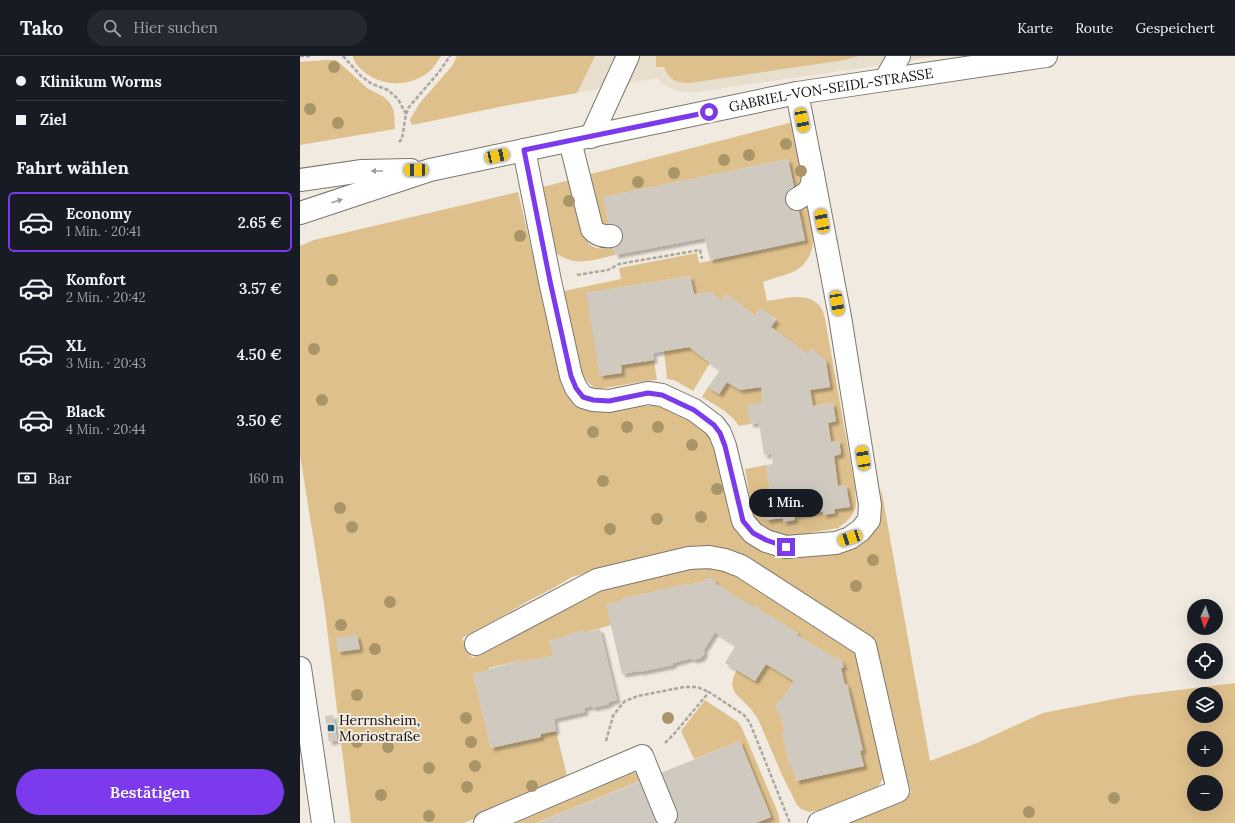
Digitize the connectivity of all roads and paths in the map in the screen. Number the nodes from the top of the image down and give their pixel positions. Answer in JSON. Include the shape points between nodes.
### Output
{"nodes":[{"id":1,"x":300,"y":56,"type":"edge"},
{"id":2,"x":310,"y":56,"type":"edge"},
{"id":3,"x":343,"y":56,"type":"edge"},
{"id":4,"x":450,"y":56,"type":"edge"},
{"id":5,"x":628,"y":56,"type":"edge"},
{"id":6,"x":899,"y":56,"type":"edge"},
{"id":7,"x":1046,"y":56,"type":"edge"},
{"id":8,"x":985,"y":61,"type":"edge"},
{"id":9,"x":885,"y":80,"type":"junction"},
{"id":10,"x":797,"y":93,"type":"junction"},
{"id":11,"x":406,"y":114,"type":"junction"},
{"id":12,"x":581,"y":139,"type":"junction"},
{"id":13,"x":396,"y":144,"type":"dead end"},
{"id":14,"x":524,"y":150,"type":"junction"},
{"id":15,"x":430,"y":170,"type":"junction"},
{"id":16,"x":813,"y":175,"type":"junction"},
{"id":17,"x":300,"y":180,"type":"edge"},
{"id":18,"x":797,"y":198,"type":"dead end"},
{"id":19,"x":300,"y":213,"type":"edge"},
{"id":20,"x":611,"y":236,"type":"dead end"},
{"id":21,"x":702,"y":259,"type":"dead end"},
{"id":22,"x":550,"y":281,"type":"junction"},
{"id":23,"x":476,"y":644,"type":"dead end"},
{"id":24,"x":300,"y":668,"type":"edge"},
{"id":25,"x":709,"y":692,"type":"junction"},
{"id":26,"x":667,"y":742,"type":"dead end"},
{"id":27,"x":600,"y":775,"type":"junction"},
{"id":28,"x":666,"y":815,"type":"dead end"},
{"id":29,"x":323,"y":823,"type":"edge"},
{"id":30,"x":485,"y":823,"type":"edge"},
{"id":31,"x":790,"y":823,"type":"edge"},
{"id":32,"x":818,"y":823,"type":"edge"}],
"edges":[{"from":1,"to":2,"type":"path"},
{"from":3,"to":11,"type":"path","via":[[360,76],[388,90],[398,99]]},
{"from":4,"to":11,"type":"path"},
{"from":5,"to":12,"type":"street"},
{"from":6,"to":9,"type":"street"},
{"from":7,"to":8,"type":"street","name":"GABRIEL-VON-SEIDL-STRASSE"},
{"from":8,"to":9,"type":"street","name":"GABRIEL-VON-SEIDL-STRASSE"},
{"from":9,"to":10,"type":"street","name":"GABRIEL-VON-SEIDL-STRASSE"},
{"from":10,"to":12,"type":"street","name":"GABRIEL-VON-SEIDL-STRASSE"},
{"from":10,"to":16,"type":"street"},
{"from":11,"to":13,"type":"path","via":[[402,139]]},
{"from":12,"to":14,"type":"street","name":"GABRIEL-VON-SEIDL-STRASSE"},
{"from":12,"to":20,"type":"street","via":[[592,228],[600,236]]},
{"from":14,"to":15,"type":"street","name":"GABRIEL-VON-SEIDL-STRASSE"},
{"from":14,"to":22,"type":"street"},
{"from":15,"to":17,"type":"street","name":"GABRIEL-VON-SEIDL-STRASSE","one_way":true,"via":[[362,170]]},
{"from":19,"to":15,"type":"street","name":"GABRIEL-VON-SEIDL-STRASSE","one_way":true},
{"from":16,"to":18,"type":"street","via":[[812,186],[806,194]]},
{"from":16,"to":22,"type":"street","via":[[840,317],[870,505],[868,520],[861,530],[850,538],[836,543],[786,547],[766,540],[753,533],[743,521],[725,446],[714,425],[694,410],[662,395],[648,393],[609,401],[583,397],[571,376]]},
{"from":21,"to":22,"type":"path","via":[[700,250],[619,264],[608,270]]},
{"from":23,"to":32,"type":"street","via":[[597,580],[689,558],[709,557],[741,566],[865,646],[898,791]]},
{"from":24,"to":29,"type":"street"},
{"from":25,"to":26,"type":"path"},
{"from":25,"to":27,"type":"path","via":[[697,687],[684,687],[625,701],[613,716]]},
{"from":25,"to":31,"type":"path","via":[[744,715],[750,724]]},
{"from":27,"to":28,"type":"street","via":[[642,756]]},
{"from":27,"to":30,"type":"street"}]}
